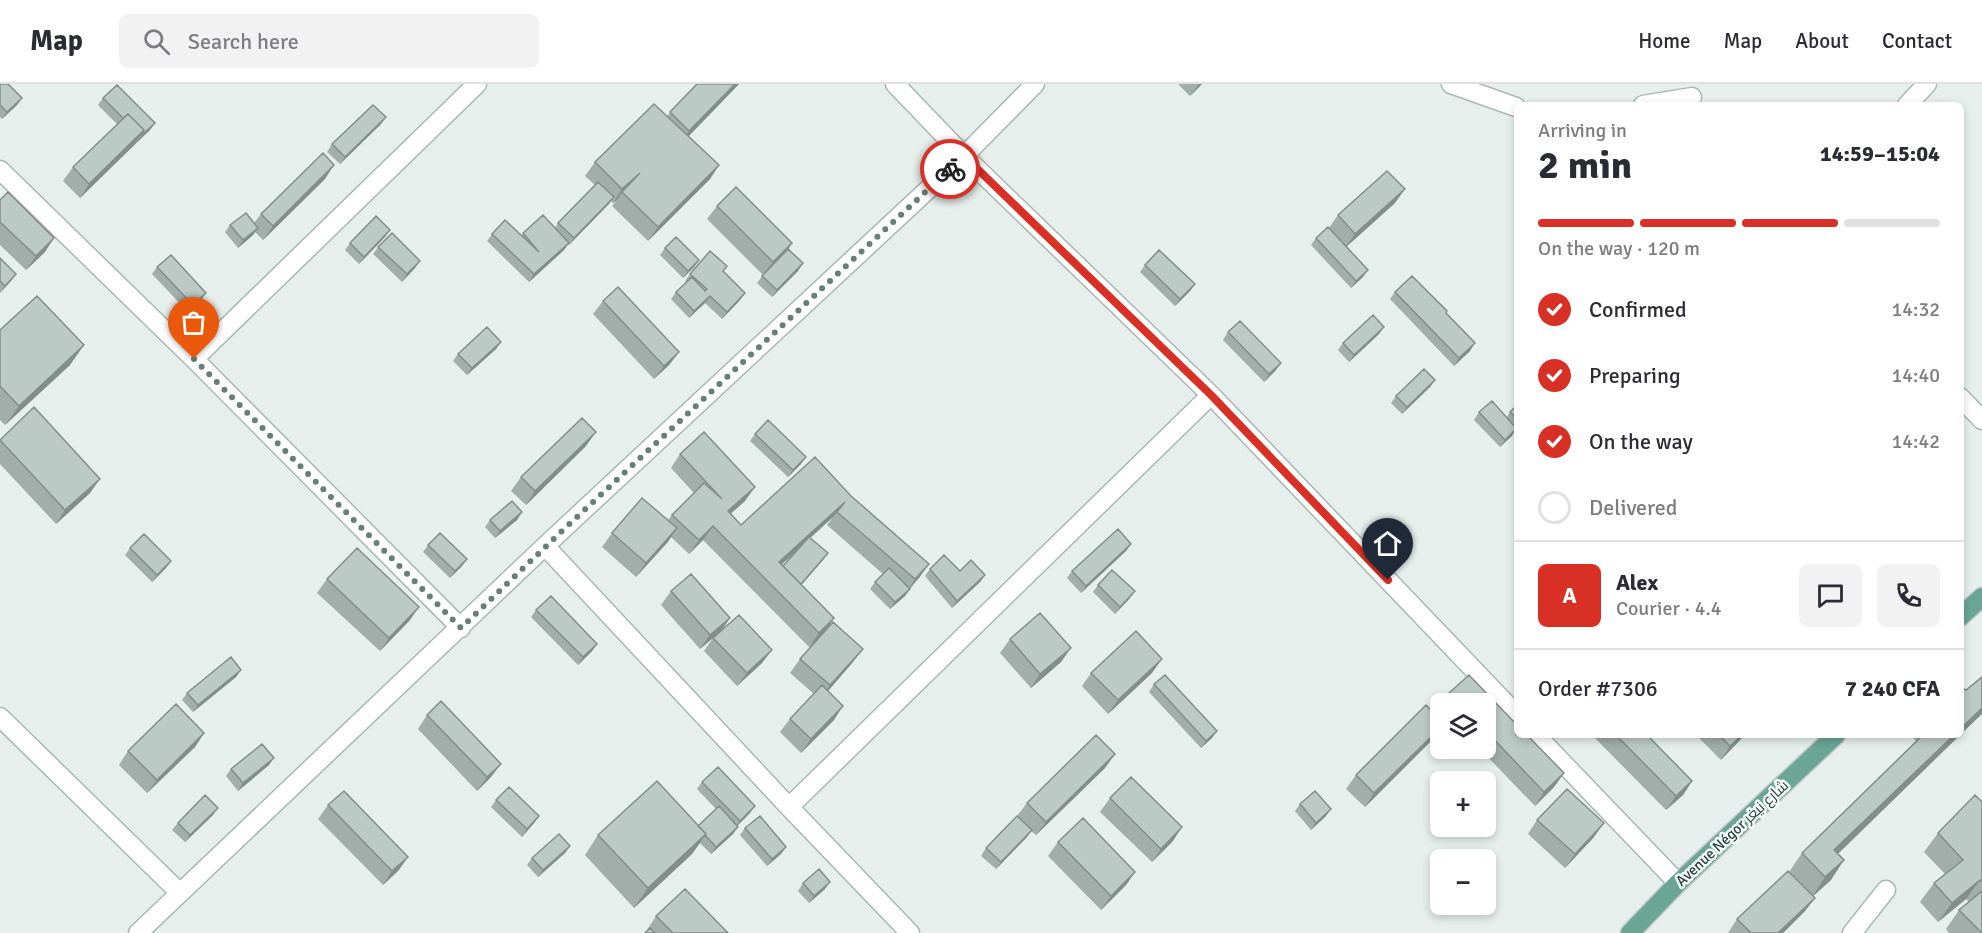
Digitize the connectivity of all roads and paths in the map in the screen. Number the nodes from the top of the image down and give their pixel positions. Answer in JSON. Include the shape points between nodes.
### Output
{"nodes":[{"id":1,"x":477,"y":84,"type":"edge"},
{"id":2,"x":895,"y":84,"type":"edge"},
{"id":3,"x":1035,"y":84,"type":"edge"},
{"id":4,"x":1451,"y":84,"type":"edge"},
{"id":5,"x":1679,"y":84,"type":"edge"},
{"id":6,"x":1927,"y":84,"type":"edge"},
{"id":7,"x":1696,"y":101,"type":"edge"},
{"id":8,"x":1910,"y":102,"type":"edge"},
{"id":9,"x":1514,"y":106,"type":"edge"},
{"id":10,"x":964,"y":156,"type":"junction"},
{"id":11,"x":0,"y":170,"type":"edge"},
{"id":12,"x":194,"y":359,"type":"junction"},
{"id":13,"x":1211,"y":395,"type":"junction"},
{"id":14,"x":1964,"y":402,"type":"edge"},
{"id":15,"x":1982,"y":420,"type":"edge"},
{"id":16,"x":545,"y":546,"type":"junction"},
{"id":17,"x":1982,"y":597,"type":"edge"},
{"id":18,"x":1964,"y":613,"type":"edge"},
{"id":19,"x":461,"y":628,"type":"junction"},
{"id":20,"x":1514,"y":712,"type":"edge"},
{"id":21,"x":0,"y":717,"type":"edge"},
{"id":22,"x":1539,"y":738,"type":"edge"},
{"id":23,"x":1833,"y":738,"type":"edge"},
{"id":24,"x":789,"y":807,"type":"junction"},
{"id":25,"x":1678,"y":883,"type":"junction"},
{"id":26,"x":1886,"y":890,"type":"dead end"},
{"id":27,"x":179,"y":892,"type":"junction"},
{"id":28,"x":138,"y":933,"type":"edge"},
{"id":29,"x":910,"y":933,"type":"edge"},
{"id":30,"x":1630,"y":933,"type":"edge"},
{"id":31,"x":1852,"y":933,"type":"edge"}],
"edges":[{"from":1,"to":12,"type":"street"},
{"from":2,"to":10,"type":"street"},
{"from":3,"to":10,"type":"street"},
{"from":4,"to":9,"type":"street"},
{"from":5,"to":7,"type":"street"},
{"from":6,"to":8,"type":"street"},
{"from":10,"to":13,"type":"street"},
{"from":10,"to":16,"type":"street"},
{"from":11,"to":12,"type":"street"},
{"from":12,"to":19,"type":"street"},
{"from":13,"to":20,"type":"street"},
{"from":13,"to":24,"type":"street"},
{"from":14,"to":15,"type":"street"},
{"from":16,"to":19,"type":"street"},
{"from":16,"to":24,"type":"street"},
{"from":17,"to":18,"type":"main road"},
{"from":19,"to":27,"type":"street"},
{"from":21,"to":27,"type":"street"},
{"from":22,"to":25,"type":"street"},
{"from":23,"to":25,"type":"main road","name":"Avenue Négor شارع نيغر"},
{"from":24,"to":29,"type":"street"},
{"from":25,"to":30,"type":"main road","name":"Avenue Négor شارع نيغر"},
{"from":26,"to":31,"type":"street"},
{"from":27,"to":28,"type":"street"}]}
